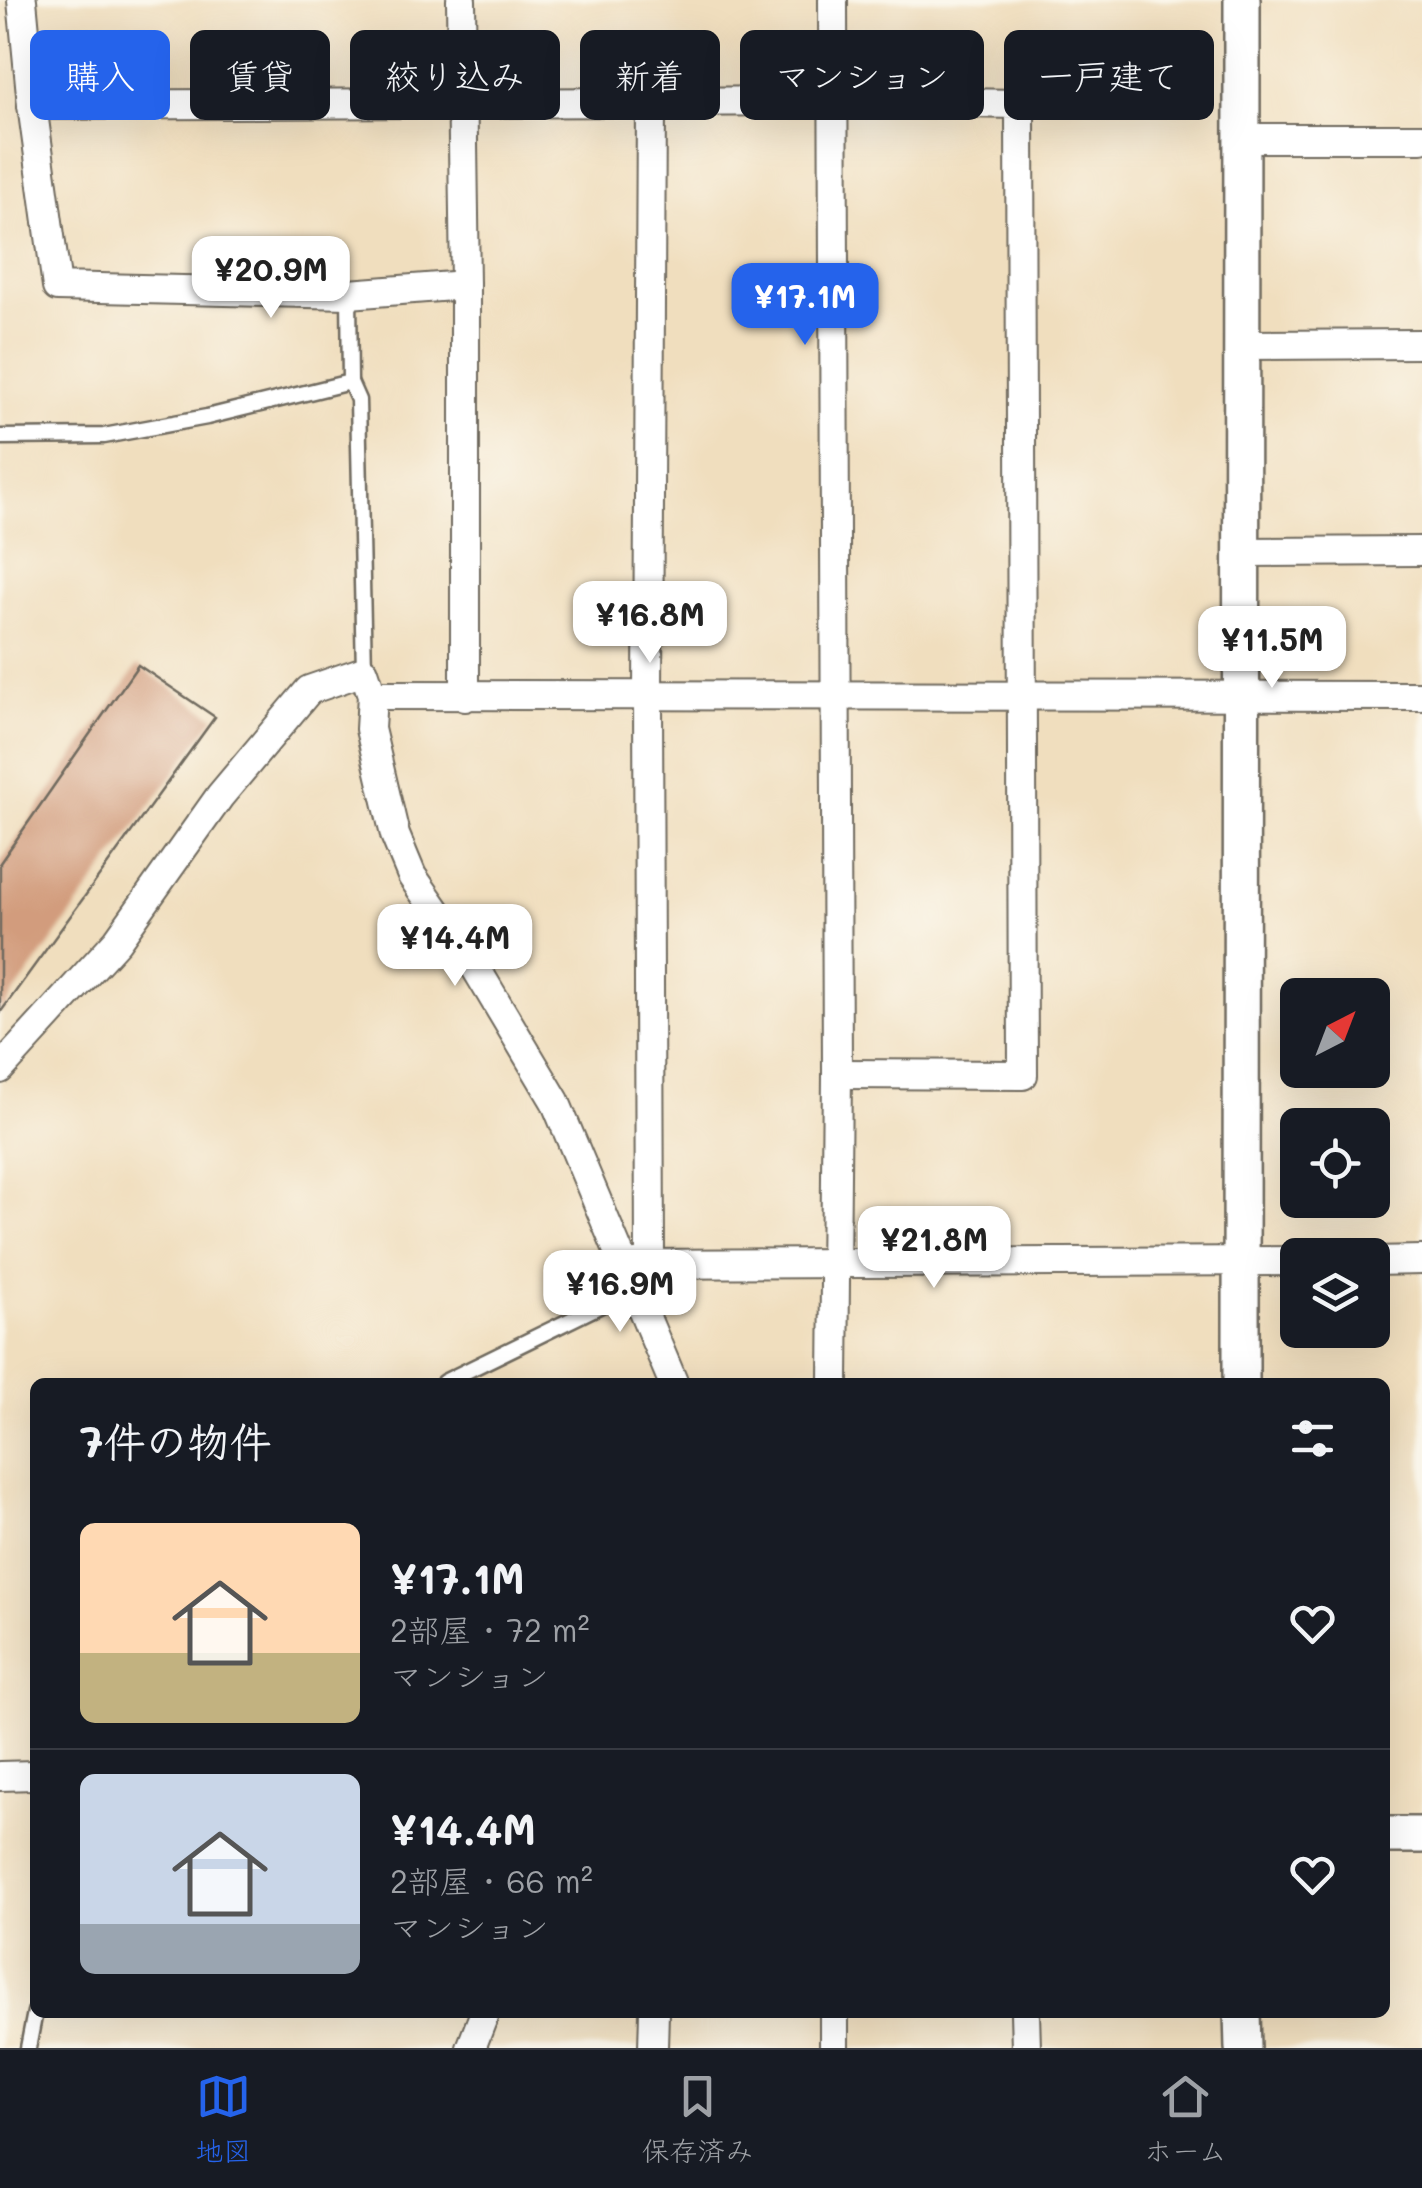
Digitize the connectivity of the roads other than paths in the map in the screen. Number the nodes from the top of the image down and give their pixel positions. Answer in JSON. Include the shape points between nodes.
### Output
{"nodes":[{"id":1,"x":22,"y":0,"type":"edge"},
{"id":2,"x":462,"y":0,"type":"edge"},
{"id":3,"x":833,"y":0,"type":"edge"},
{"id":4,"x":1242,"y":0,"type":"edge"},
{"id":5,"x":462,"y":30,"type":"edge"},
{"id":6,"x":833,"y":30,"type":"edge"},
{"id":7,"x":30,"y":84,"type":"edge"},
{"id":8,"x":984,"y":103,"type":"edge"},
{"id":9,"x":350,"y":104,"type":"edge"},
{"id":10,"x":170,"y":105,"type":"edge"},
{"id":11,"x":34,"y":120,"type":"edge"},
{"id":12,"x":463,"y":120,"type":"edge"},
{"id":13,"x":651,"y":120,"type":"edge"},
{"id":14,"x":833,"y":120,"type":"edge"},
{"id":15,"x":1242,"y":138,"type":"junction"},
{"id":16,"x":1422,"y":138,"type":"edge"},
{"id":17,"x":465,"y":285,"type":"junction"},
{"id":18,"x":349,"y":294,"type":"junction"},
{"id":19,"x":1422,"y":344,"type":"edge"},
{"id":20,"x":1242,"y":345,"type":"junction"},
{"id":21,"x":350,"y":382,"type":"junction"},
{"id":22,"x":0,"y":437,"type":"edge"},
{"id":23,"x":1422,"y":551,"type":"edge"},
{"id":24,"x":1240,"y":552,"type":"junction"},
{"id":25,"x":368,"y":683,"type":"junction"},
{"id":26,"x":648,"y":694,"type":"junction"},
{"id":27,"x":1023,"y":694,"type":"junction"},
{"id":28,"x":1422,"y":696,"type":"edge"},
{"id":29,"x":835,"y":697,"type":"junction"},
{"id":30,"x":465,"y":698,"type":"junction"},
{"id":31,"x":1240,"y":698,"type":"junction"},
{"id":32,"x":0,"y":1069,"type":"edge"},
{"id":33,"x":837,"y":1074,"type":"junction"},
{"id":34,"x":1390,"y":1260,"type":"edge"},
{"id":35,"x":1422,"y":1260,"type":"edge"},
{"id":36,"x":1242,"y":1261,"type":"junction"},
{"id":37,"x":1280,"y":1261,"type":"edge"},
{"id":38,"x":834,"y":1263,"type":"junction"},
{"id":39,"x":635,"y":1273,"type":"junction"},
{"id":40,"x":451,"y":1378,"type":"edge"},
{"id":41,"x":672,"y":1378,"type":"edge"},
{"id":42,"x":834,"y":1378,"type":"edge"},
{"id":43,"x":1241,"y":1378,"type":"edge"},
{"id":44,"x":30,"y":1775,"type":"edge"},
{"id":45,"x":0,"y":1776,"type":"edge"},
{"id":46,"x":1390,"y":1835,"type":"edge"},
{"id":47,"x":1422,"y":1835,"type":"edge"},
{"id":48,"x":34,"y":2018,"type":"edge"},
{"id":49,"x":483,"y":2018,"type":"edge"},
{"id":50,"x":654,"y":2018,"type":"edge"},
{"id":51,"x":834,"y":2018,"type":"edge"},
{"id":52,"x":1026,"y":2018,"type":"edge"},
{"id":53,"x":1242,"y":2018,"type":"edge"},
{"id":54,"x":28,"y":2048,"type":"edge"},
{"id":55,"x":471,"y":2048,"type":"edge"},
{"id":56,"x":654,"y":2048,"type":"edge"},
{"id":57,"x":834,"y":2048,"type":"edge"},
{"id":58,"x":1026,"y":2048,"type":"edge"},
{"id":59,"x":1243,"y":2048,"type":"edge"}],
"edges":[{"from":1,"to":7,"type":"street"},
{"from":2,"to":5,"type":"street"},
{"from":3,"to":6,"type":"street"},
{"from":4,"to":15,"type":"street"},
{"from":8,"to":27,"type":"street","via":[[1020,104]]},
{"from":9,"to":10,"type":"street"},
{"from":11,"to":18,"type":"street","via":[[56,287]]},
{"from":12,"to":17,"type":"street"},
{"from":13,"to":26,"type":"street"},
{"from":14,"to":29,"type":"street"},
{"from":15,"to":16,"type":"street"},
{"from":15,"to":20,"type":"street"},
{"from":17,"to":18,"type":"street"},
{"from":17,"to":30,"type":"street"},
{"from":18,"to":21,"type":"lane"},
{"from":19,"to":20,"type":"street"},
{"from":20,"to":24,"type":"street"},
{"from":21,"to":22,"type":"lane","via":[[104,436]]},
{"from":21,"to":25,"type":"lane","via":[[358,400]]},
{"from":23,"to":24,"type":"street"},
{"from":24,"to":31,"type":"street"},
{"from":25,"to":30,"type":"street"},
{"from":25,"to":32,"type":"street","via":[[309,690],[220,796],[116,941]]},
{"from":25,"to":39,"type":"street","via":[[370,730],[395,835],[412,876],[555,1101]]},
{"from":26,"to":29,"type":"street"},
{"from":26,"to":30,"type":"street"},
{"from":26,"to":39,"type":"street"},
{"from":27,"to":29,"type":"street"},
{"from":27,"to":31,"type":"street"},
{"from":27,"to":33,"type":"street","via":[[1023,1075]]},
{"from":28,"to":31,"type":"street"},
{"from":29,"to":33,"type":"street"},
{"from":31,"to":36,"type":"street"},
{"from":33,"to":38,"type":"street"},
{"from":34,"to":35,"type":"street"},
{"from":36,"to":37,"type":"street"},
{"from":36,"to":38,"type":"street"},
{"from":36,"to":43,"type":"street"},
{"from":38,"to":39,"type":"street"},
{"from":38,"to":42,"type":"street"},
{"from":39,"to":40,"type":"lane"},
{"from":39,"to":41,"type":"street"},
{"from":44,"to":45,"type":"street"},
{"from":46,"to":47,"type":"street"},
{"from":48,"to":54,"type":"lane"},
{"from":49,"to":55,"type":"street"},
{"from":50,"to":56,"type":"street"},
{"from":51,"to":57,"type":"street"},
{"from":52,"to":58,"type":"street"},
{"from":53,"to":59,"type":"street"}]}
